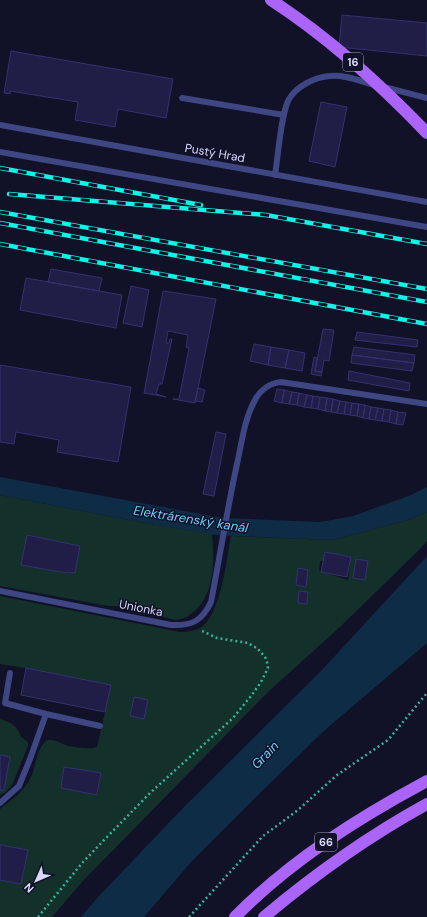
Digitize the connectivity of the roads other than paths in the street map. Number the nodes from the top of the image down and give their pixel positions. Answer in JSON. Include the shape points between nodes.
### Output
{"nodes":[{"id":1,"x":271,"y":0,"type":"edge"},
{"id":2,"x":182,"y":98,"type":"dead end"},
{"id":3,"x":427,"y":98,"type":"edge"},
{"id":4,"x":284,"y":114,"type":"junction"},
{"id":5,"x":0,"y":125,"type":"edge"},
{"id":6,"x":427,"y":133,"type":"edge"},
{"id":7,"x":0,"y":152,"type":"edge"},
{"id":8,"x":274,"y":175,"type":"junction"},
{"id":9,"x":427,"y":202,"type":"edge"},
{"id":10,"x":427,"y":227,"type":"edge"},
{"id":11,"x":427,"y":404,"type":"edge"},
{"id":12,"x":0,"y":591,"type":"edge"},
{"id":13,"x":10,"y":673,"type":"dead end"},
{"id":14,"x":46,"y":714,"type":"junction"},
{"id":15,"x":100,"y":726,"type":"dead end"},
{"id":16,"x":427,"y":781,"type":"edge"},
{"id":17,"x":1,"y":801,"type":"edge"},
{"id":18,"x":427,"y":804,"type":"edge"},
{"id":19,"x":235,"y":917,"type":"edge"},
{"id":20,"x":264,"y":917,"type":"edge"}],
"edges":[{"from":1,"to":6,"type":"main road","number":"16","bridge":true,"via":[[351,60]]},
{"from":2,"to":4,"type":"lane"},
{"from":3,"to":4,"type":"lane","via":[[331,76],[314,79],[298,89],[289,100]]},
{"from":4,"to":8,"type":"lane"},
{"from":5,"to":8,"type":"lane","name":"Pustý Hrad"},
{"from":7,"to":10,"type":"lane"},
{"from":8,"to":9,"type":"lane","name":"Pustý Hrad"},
{"from":11,"to":12,"type":"lane","name":"Unionka","via":[[281,382],[271,384],[261,391],[249,413],[211,602],[207,611],[191,624],[172,625]]},
{"from":13,"to":14,"type":"lane","via":[[5,703]]},
{"from":14,"to":15,"type":"lane"},
{"from":14,"to":17,"type":"lane","via":[[19,786]]},
{"from":16,"to":19,"type":"main road","number":"66","via":[[333,836],[283,874]]},
{"from":18,"to":20,"type":"main road","number":"66","via":[[346,853]]}]}
